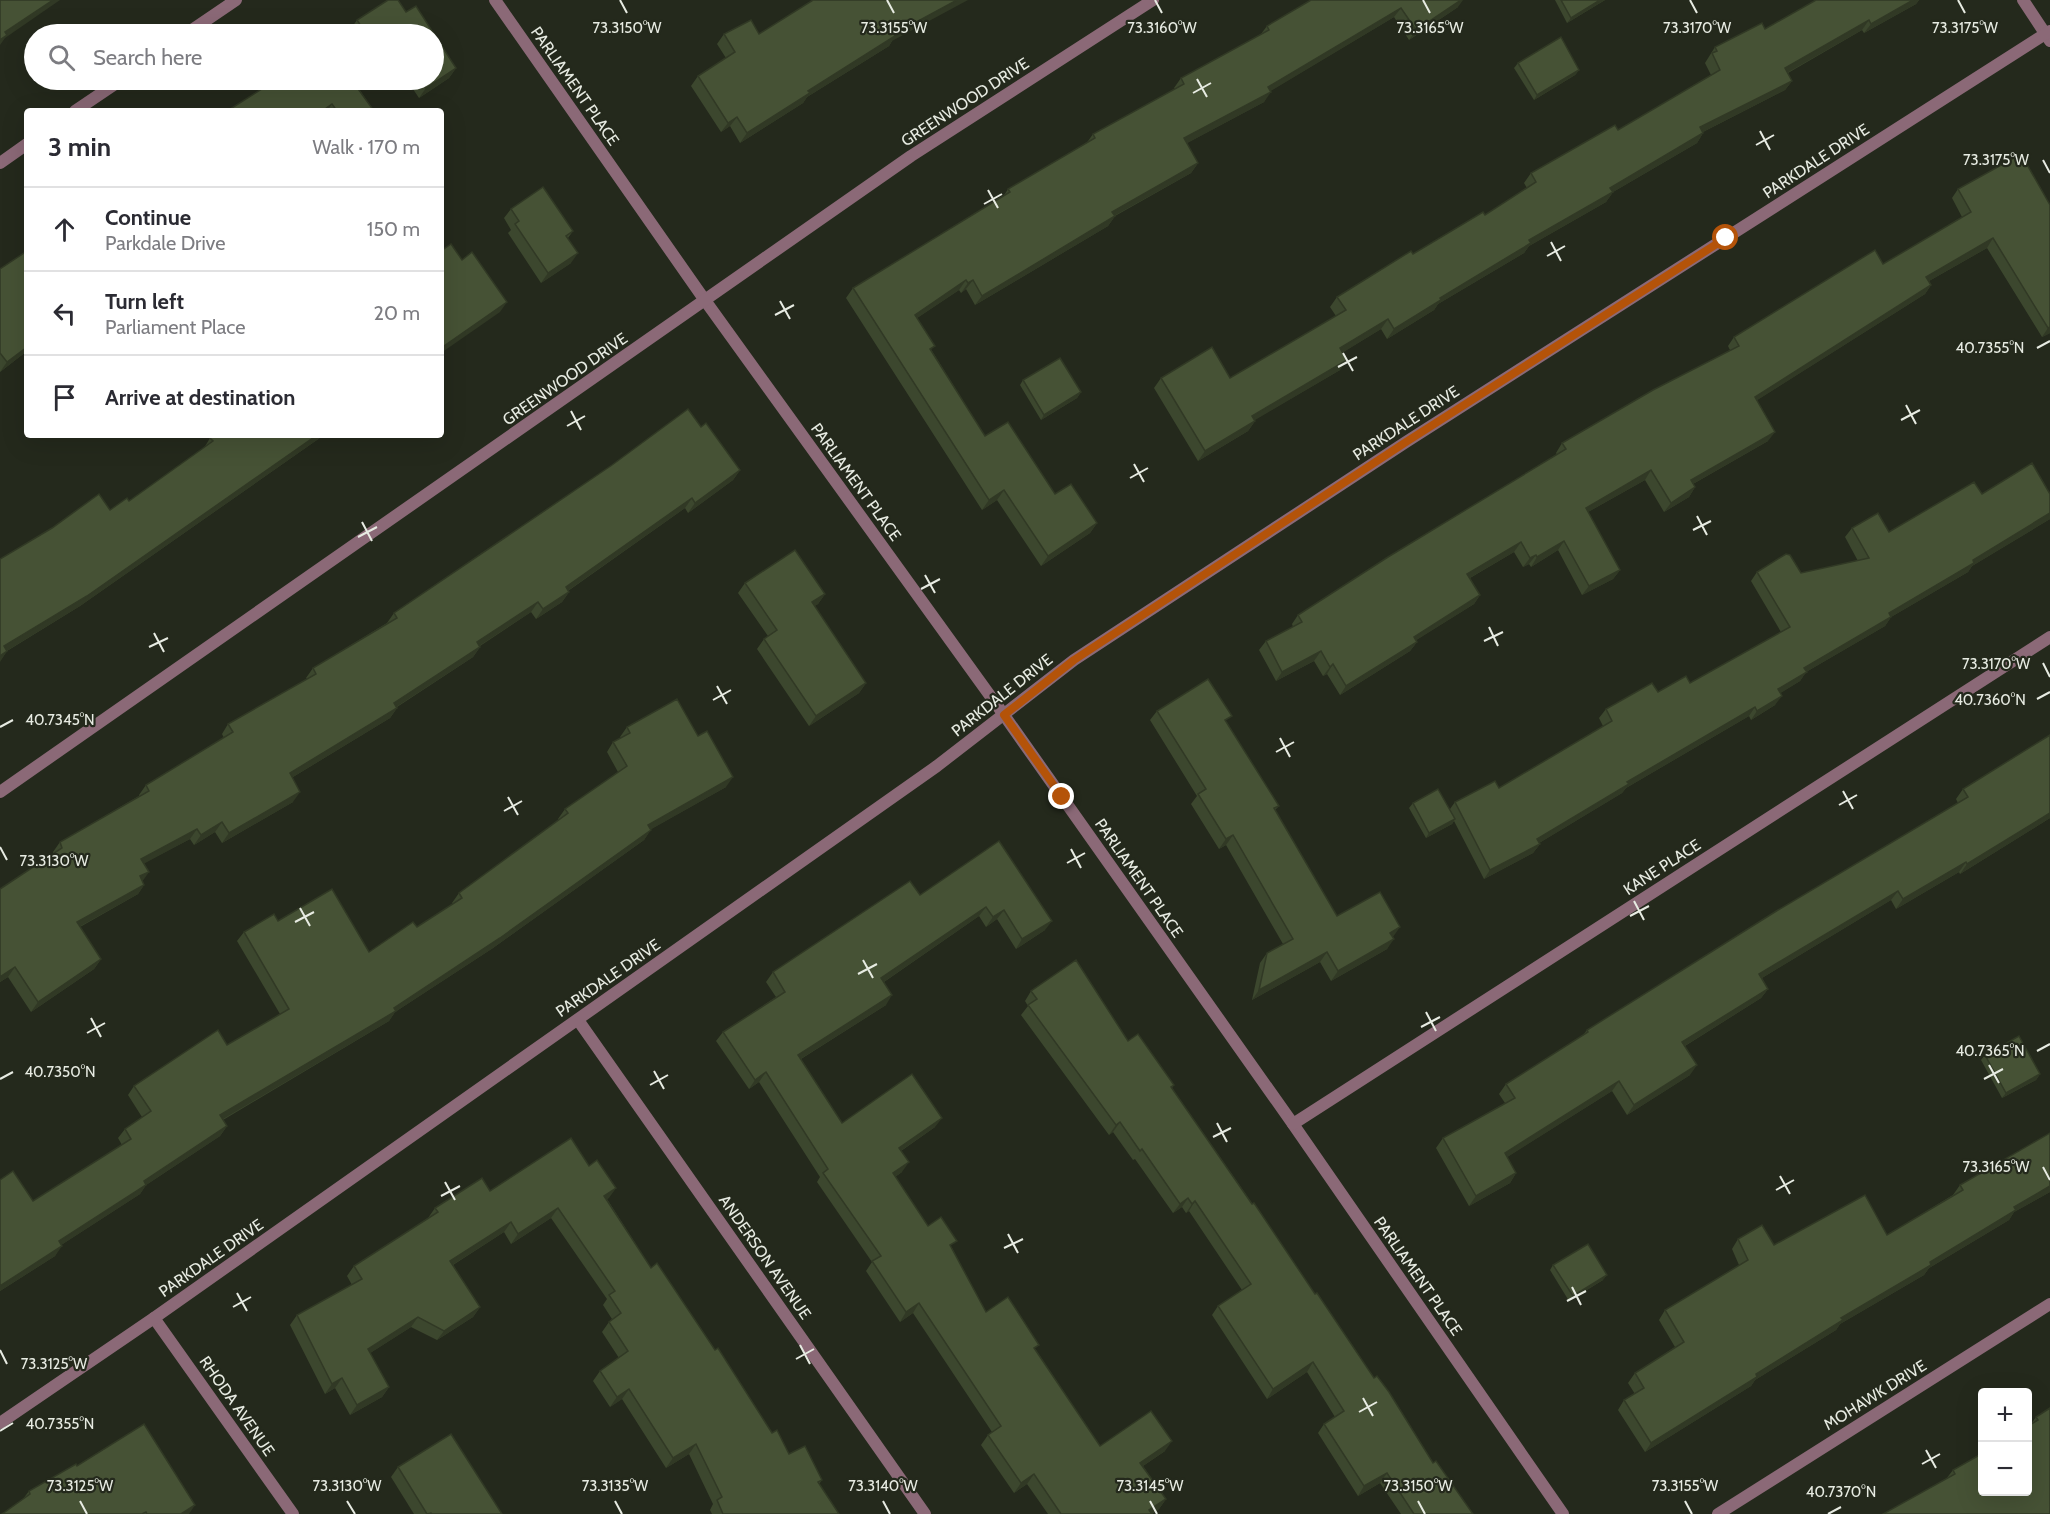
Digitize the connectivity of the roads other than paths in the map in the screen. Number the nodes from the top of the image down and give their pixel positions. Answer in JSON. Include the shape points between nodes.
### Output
{"nodes":[{"id":1,"x":236,"y":0,"type":"edge"},
{"id":2,"x":495,"y":0,"type":"edge"},
{"id":3,"x":1153,"y":0,"type":"edge"},
{"id":4,"x":2024,"y":0,"type":"edge"},
{"id":5,"x":201,"y":24,"type":"edge"},
{"id":6,"x":2048,"y":35,"type":"edge"},
{"id":7,"x":106,"y":90,"type":"edge"},
{"id":8,"x":79,"y":108,"type":"edge"},
{"id":9,"x":24,"y":146,"type":"edge"},
{"id":10,"x":0,"y":163,"type":"edge"},
{"id":11,"x":704,"y":299,"type":"junction"},
{"id":12,"x":2050,"y":637,"type":"edge"},
{"id":13,"x":1004,"y":715,"type":"junction"},
{"id":14,"x":0,"y":792,"type":"edge"},
{"id":15,"x":578,"y":1020,"type":"junction"},
{"id":16,"x":1293,"y":1124,"type":"junction"},
{"id":17,"x":2050,"y":1304,"type":"edge"},
{"id":18,"x":154,"y":1318,"type":"junction"},
{"id":19,"x":0,"y":1423,"type":"edge"},
{"id":20,"x":293,"y":1514,"type":"edge"},
{"id":21,"x":925,"y":1514,"type":"edge"},
{"id":22,"x":1563,"y":1514,"type":"edge"},
{"id":23,"x":1718,"y":1514,"type":"edge"}],
"edges":[{"from":1,"to":5,"type":"street"},
{"from":2,"to":11,"type":"street","name":"PARLIAMENT PLACE"},
{"from":3,"to":11,"type":"street","name":"GREENWOOD DRIVE","via":[[911,156]]},
{"from":4,"to":6,"type":"street"},
{"from":6,"to":13,"type":"street","name":"PARKDALE DRIVE","via":[[1396,449],[1074,660]]},
{"from":7,"to":8,"type":"street"},
{"from":9,"to":10,"type":"street"},
{"from":11,"to":13,"type":"street","name":"PARLIAMENT PLACE"},
{"from":11,"to":14,"type":"street","name":"GREENWOOD DRIVE","via":[[628,356]]},
{"from":12,"to":16,"type":"street","name":"KANE PLACE"},
{"from":13,"to":15,"type":"street","name":"PARKDALE DRIVE"},
{"from":13,"to":16,"type":"street","name":"PARLIAMENT PLACE"},
{"from":15,"to":18,"type":"street","name":"PARKDALE DRIVE"},
{"from":15,"to":21,"type":"street","name":"ANDERSON AVENUE"},
{"from":16,"to":22,"type":"street","name":"PARLIAMENT PLACE"},
{"from":17,"to":23,"type":"street","name":"MOHAWK DRIVE"},
{"from":18,"to":19,"type":"street","name":"PARKDALE DRIVE"},
{"from":18,"to":20,"type":"street","name":"RHODA AVENUE"}]}
